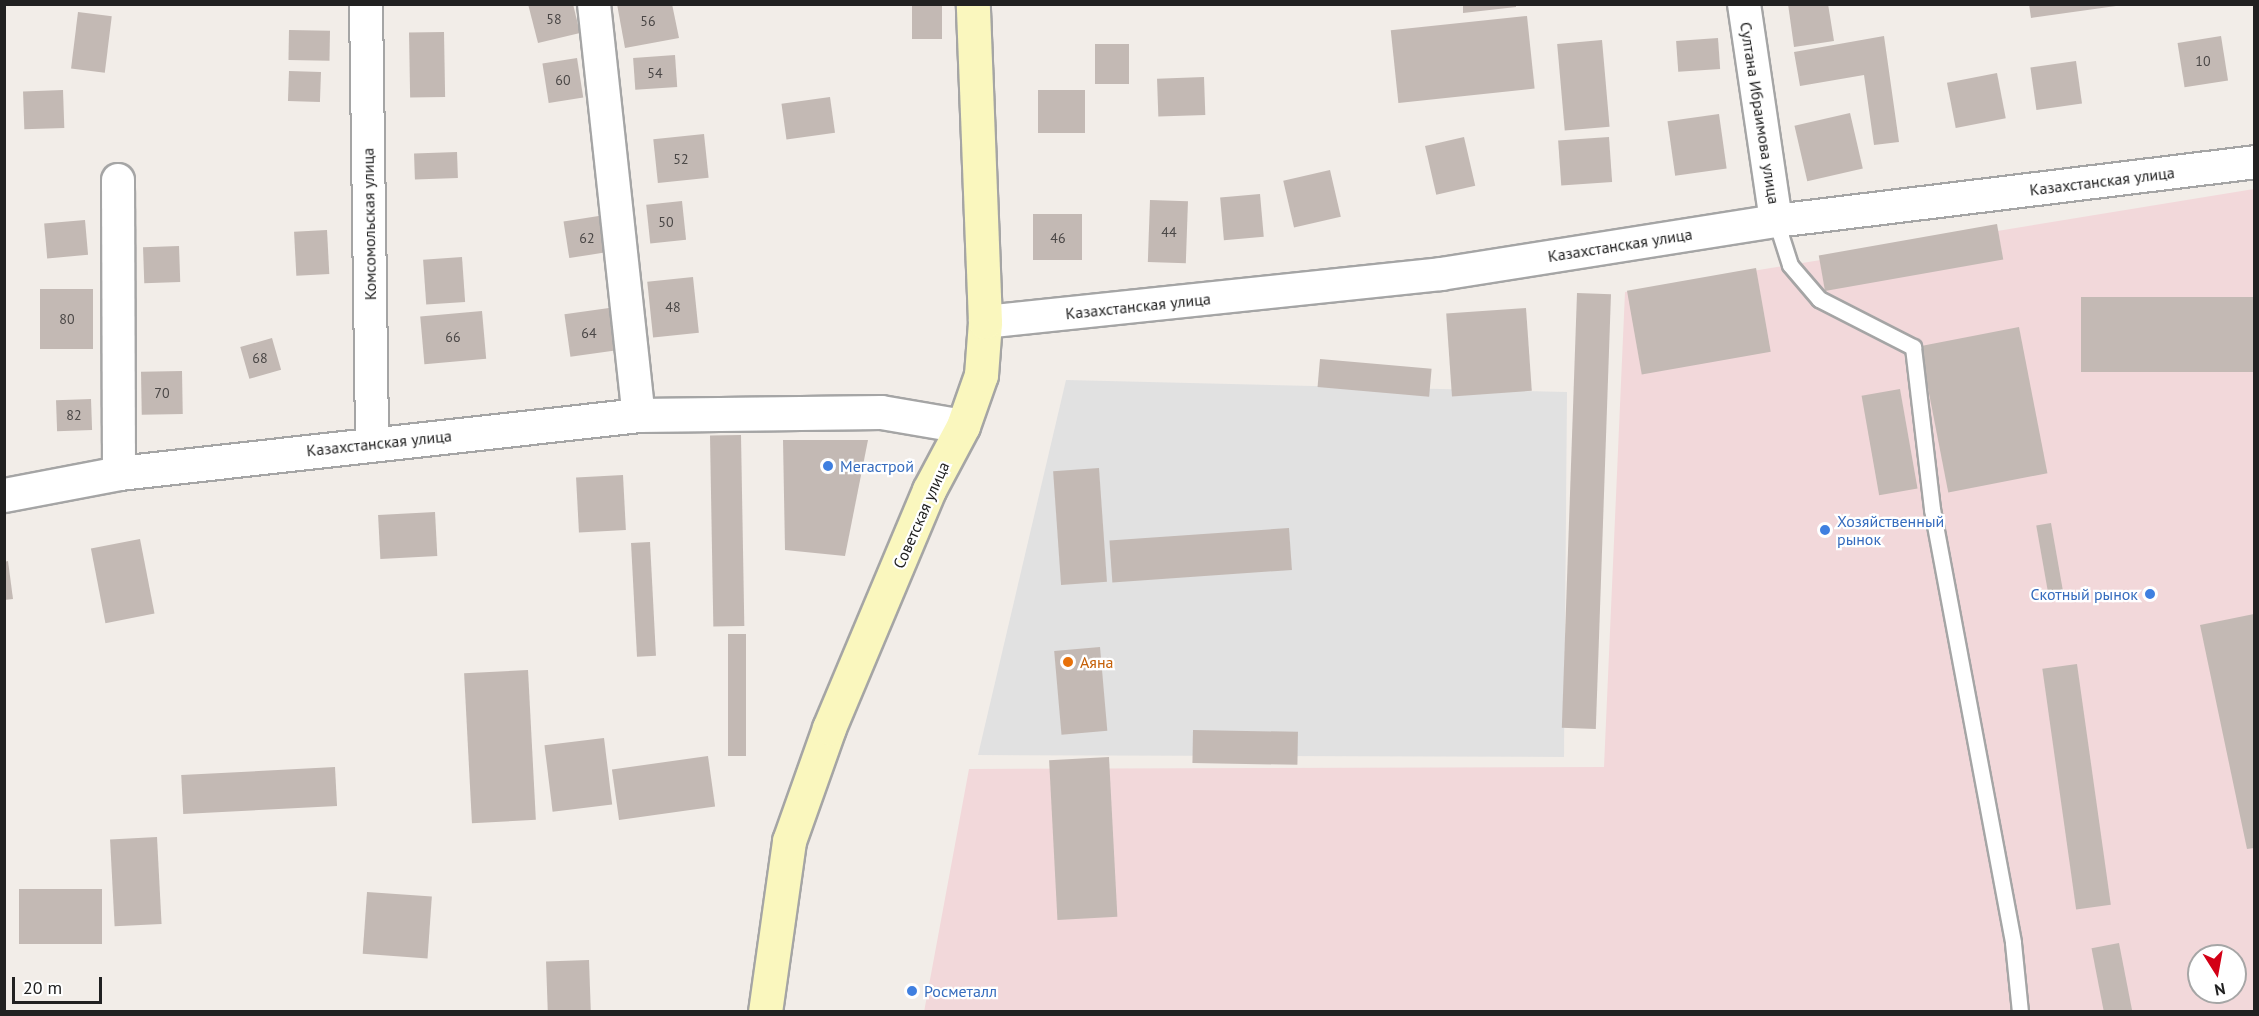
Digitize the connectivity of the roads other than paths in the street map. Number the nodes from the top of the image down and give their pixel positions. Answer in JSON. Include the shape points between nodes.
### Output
{"nodes":[{"id":1,"x":366,"y":4,"type":"edge"},
{"id":2,"x":594,"y":4,"type":"edge"},
{"id":3,"x":973,"y":4,"type":"edge"},
{"id":4,"x":1744,"y":4,"type":"edge"},
{"id":5,"x":2254,"y":162,"type":"edge"},
{"id":6,"x":118,"y":180,"type":"dead end"},
{"id":7,"x":1776,"y":221,"type":"junction"},
{"id":8,"x":985,"y":322,"type":"junction"},
{"id":9,"x":639,"y":415,"type":"junction"},
{"id":10,"x":963,"y":426,"type":"junction"},
{"id":11,"x":372,"y":443,"type":"junction"},
{"id":12,"x":119,"y":473,"type":"junction"},
{"id":13,"x":4,"y":495,"type":"edge"},
{"id":14,"x":765,"y":1011,"type":"edge"},
{"id":15,"x":2020,"y":1011,"type":"edge"}],
"edges":[{"from":1,"to":11,"type":"street","name":"Комсомольская улица"},
{"from":2,"to":9,"type":"street"},
{"from":3,"to":8,"type":"main road","name":"Советская улица"},
{"from":4,"to":7,"type":"street","name":"Султана Ибраимова улица"},
{"from":5,"to":7,"type":"street","name":"Казахстанская улица"},
{"from":6,"to":12,"type":"street"},
{"from":7,"to":8,"type":"street","name":"Казахстанская улица","via":[[1441,274]]},
{"from":7,"to":15,"type":"lane","via":[[1790,265],[1819,299],[1913,347],[1932,509],[2013,943]]},
{"from":8,"to":10,"type":"main road","name":"Советская улица","via":[[981,375]]},
{"from":9,"to":10,"type":"street","name":"Казахстанская улица","via":[[880,412]]},
{"from":9,"to":11,"type":"street","name":"Казахстанская улица"},
{"from":10,"to":14,"type":"main road","name":"Советская улица","via":[[925,500],[829,728],[789,841]]},
{"from":11,"to":12,"type":"street","name":"Казахстанская улица"},
{"from":12,"to":13,"type":"street","name":"Казахстанская улица"}]}
